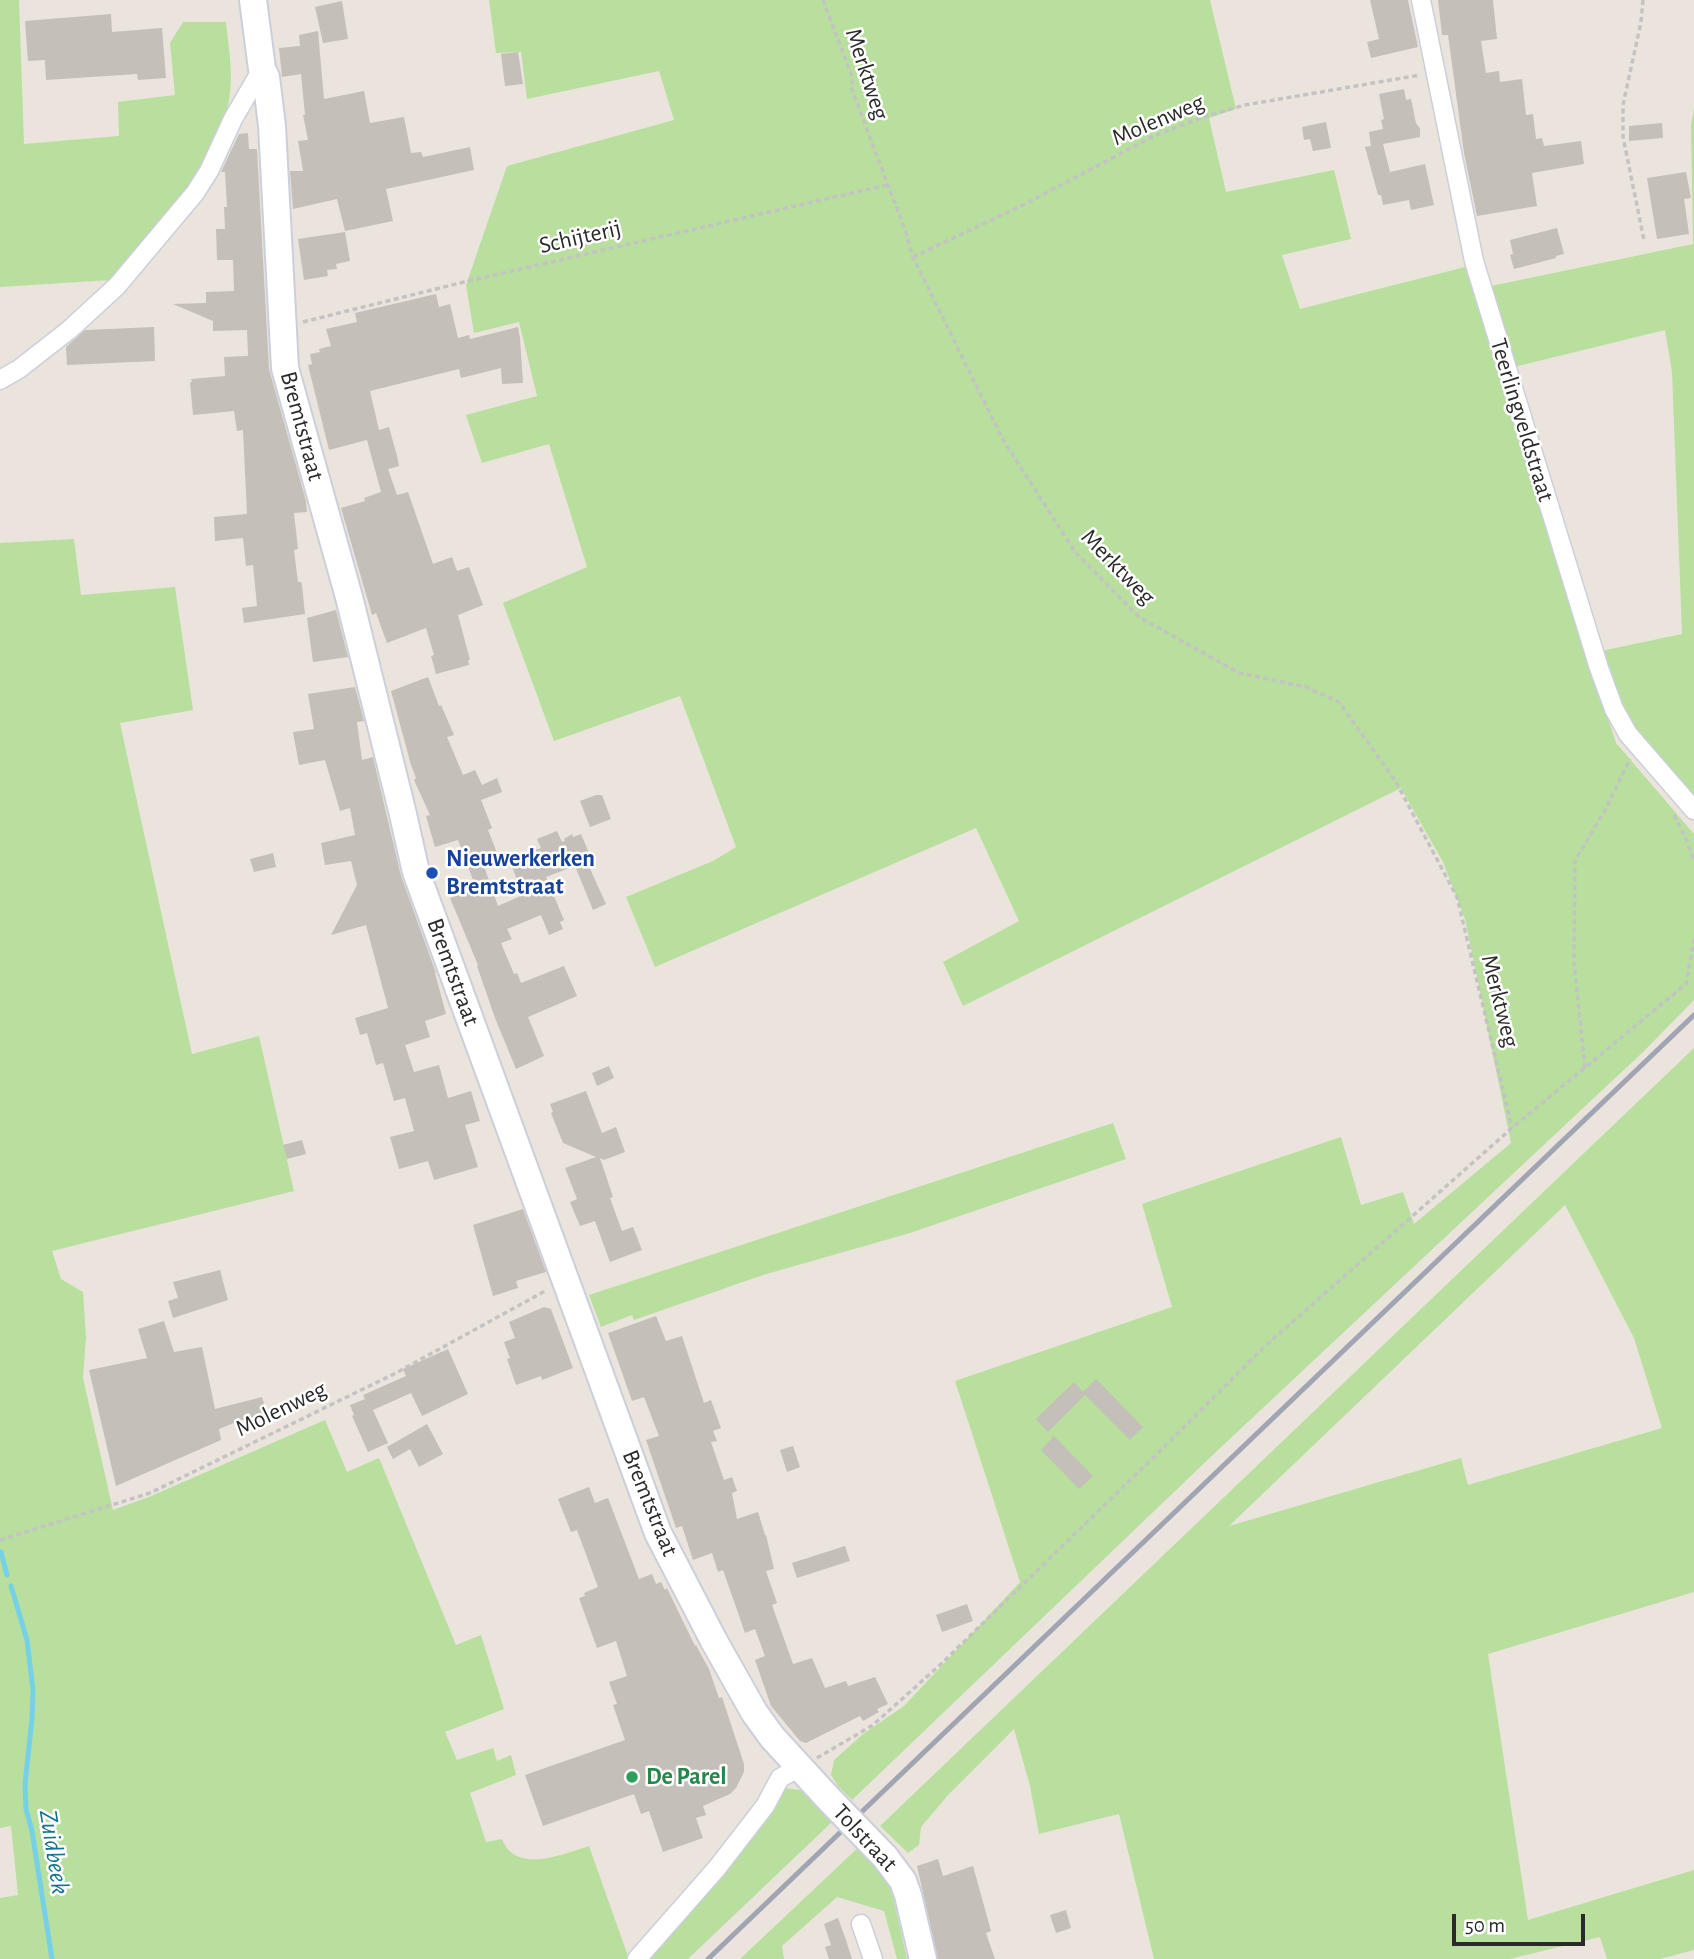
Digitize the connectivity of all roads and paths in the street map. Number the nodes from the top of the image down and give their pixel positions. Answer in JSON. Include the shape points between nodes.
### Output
{"nodes":[{"id":1,"x":253,"y":0,"type":"edge"},
{"id":2,"x":823,"y":0,"type":"edge"},
{"id":3,"x":1421,"y":0,"type":"edge"},
{"id":4,"x":1643,"y":0,"type":"edge"},
{"id":5,"x":262,"y":69,"type":"junction"},
{"id":6,"x":1436,"y":73,"type":"junction"},
{"id":7,"x":887,"y":185,"type":"junction"},
{"id":8,"x":1644,"y":240,"type":"dead end"},
{"id":9,"x":913,"y":257,"type":"junction"},
{"id":10,"x":282,"y":327,"type":"junction"},
{"id":11,"x":0,"y":380,"type":"edge"},
{"id":12,"x":1637,"y":744,"type":"junction"},
{"id":13,"x":1694,"y":810,"type":"edge"},
{"id":14,"x":1694,"y":939,"type":"edge"},
{"id":15,"x":1585,"y":1068,"type":"junction"},
{"id":16,"x":1513,"y":1128,"type":"junction"},
{"id":17,"x":567,"y":1285,"type":"junction"},
{"id":18,"x":0,"y":1540,"type":"edge"},
{"id":19,"x":800,"y":1767,"type":"junction"},
{"id":20,"x":828,"y":1797,"type":"joint"},
{"id":21,"x":861,"y":1924,"type":"dead end"},
{"id":22,"x":637,"y":1959,"type":"edge"},
{"id":23,"x":873,"y":1959,"type":"edge"},
{"id":24,"x":923,"y":1959,"type":"edge"}],
"edges":[{"from":1,"to":5,"type":"street","name":"Bremtstraat"},
{"from":2,"to":7,"type":"path","name":"Merktweg"},
{"from":3,"to":6,"type":"street","name":"Teerlingveldstraat"},
{"from":4,"to":8,"type":"path","via":[[1623,105],[1623,137]]},
{"from":5,"to":10,"type":"street","name":"Bremtstraat","via":[[272,127]]},
{"from":5,"to":11,"type":"street","via":[[195,193],[117,286],[69,330]]},
{"from":6,"to":9,"type":"path","name":"Molenweg","via":[[1245,105],[1206,116],[1154,136]]},
{"from":6,"to":12,"type":"street","name":"Teerlingveldstraat","via":[[1478,274],[1599,668],[1614,709]]},
{"from":7,"to":9,"type":"path","name":"Merktweg"},
{"from":7,"to":10,"type":"path","name":"Schijterij"},
{"from":9,"to":16,"type":"path","name":"Merktweg","via":[[1002,438],[1075,552],[1139,617],[1239,673],[1306,687],[1339,702],[1396,782],[1457,897]]},
{"from":10,"to":17,"type":"street","name":"Bremtstraat","via":[[285,369],[349,597],[416,872]]},
{"from":12,"to":13,"type":"street","name":"Teerlingveldstraat"},
{"from":12,"to":15,"type":"path","via":[[1575,861],[1574,962]]},
{"from":14,"to":15,"type":"path","via":[[1686,984]]},
{"from":15,"to":16,"type":"path"},
{"from":16,"to":19,"type":"path","via":[[1262,1349],[873,1725]]},
{"from":17,"to":18,"type":"path","name":"Molenweg","via":[[547,1290],[394,1374],[149,1493]]},
{"from":17,"to":19,"type":"street","name":"Bremtstraat","via":[[658,1533],[754,1712]]},
{"from":19,"to":20,"type":"street","name":"Bremtstraat"},
{"from":19,"to":22,"type":"street","via":[[780,1778],[765,1806],[717,1868]]},
{"from":20,"to":24,"type":"street","name":"Tolstraat","bridge":true,"via":[[897,1871],[906,1888]]},
{"from":21,"to":23,"type":"street"}]}
